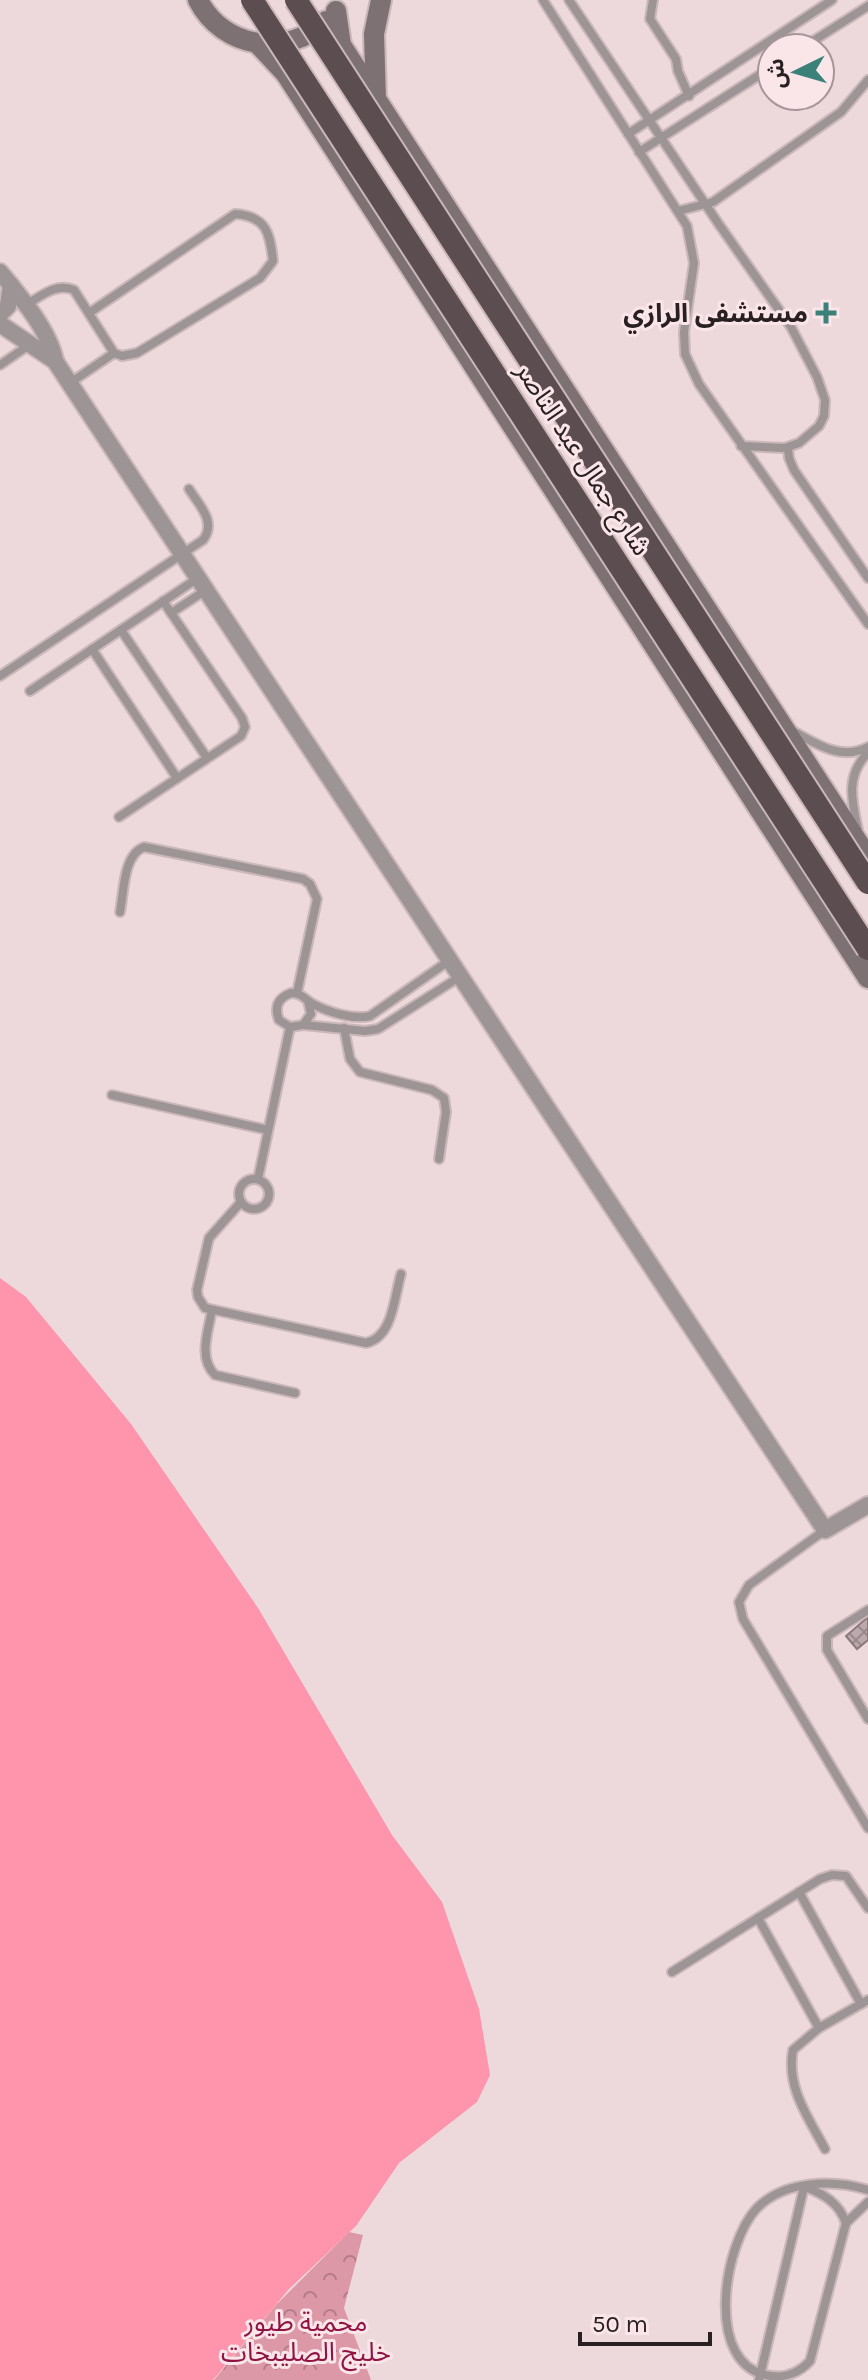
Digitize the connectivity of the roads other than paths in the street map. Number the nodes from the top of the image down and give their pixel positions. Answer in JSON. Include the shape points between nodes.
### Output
{"nodes":[{"id":1,"x":198,"y":0,"type":"edge"},
{"id":2,"x":252,"y":0,"type":"edge"},
{"id":3,"x":296,"y":0,"type":"edge"},
{"id":4,"x":381,"y":0,"type":"edge"},
{"id":5,"x":543,"y":0,"type":"edge"},
{"id":6,"x":569,"y":0,"type":"edge"},
{"id":7,"x":653,"y":0,"type":"edge"},
{"id":8,"x":832,"y":0,"type":"edge"},
{"id":9,"x":339,"y":6,"type":"edge"},
{"id":10,"x":868,"y":6,"type":"edge"},
{"id":11,"x":827,"y":32,"type":"edge"},
{"id":12,"x":258,"y":44,"type":"junction"},
{"id":13,"x":756,"y":77,"type":"edge"},
{"id":14,"x":868,"y":80,"type":"edge"},
{"id":15,"x":689,"y":96,"type":"junction"},
{"id":16,"x":376,"y":100,"type":"junction"},
{"id":17,"x":650,"y":122,"type":"junction"},
{"id":18,"x":628,"y":134,"type":"junction"},
{"id":19,"x":661,"y":138,"type":"junction"},
{"id":20,"x":639,"y":152,"type":"junction"},
{"id":21,"x":706,"y":205,"type":"junction"},
{"id":22,"x":678,"y":211,"type":"junction"},
{"id":23,"x":0,"y":272,"type":"edge"},
{"id":24,"x":11,"y":285,"type":"junction"},
{"id":25,"x":26,"y":305,"type":"junction"},
{"id":26,"x":89,"y":313,"type":"junction"},
{"id":27,"x":0,"y":314,"type":"edge"},
{"id":28,"x":0,"y":324,"type":"edge"},
{"id":29,"x":31,"y":344,"type":"junction"},
{"id":30,"x":114,"y":353,"type":"junction"},
{"id":31,"x":55,"y":361,"type":"junction"},
{"id":32,"x":0,"y":365,"type":"edge"},
{"id":33,"x":70,"y":383,"type":"junction"},
{"id":34,"x":741,"y":446,"type":"junction"},
{"id":35,"x":788,"y":447,"type":"junction"},
{"id":36,"x":189,"y":489,"type":"dead end"},
{"id":37,"x":183,"y":554,"type":"junction"},
{"id":38,"x":868,"y":578,"type":"edge"},
{"id":39,"x":202,"y":584,"type":"junction"},
{"id":40,"x":163,"y":601,"type":"junction"},
{"id":41,"x":171,"y":613,"type":"junction"},
{"id":42,"x":868,"y":624,"type":"edge"},
{"id":43,"x":121,"y":630,"type":"junction"},
{"id":44,"x":92,"y":649,"type":"junction"},
{"id":45,"x":0,"y":676,"type":"edge"},
{"id":46,"x":30,"y":691,"type":"dead end"},
{"id":47,"x":782,"y":726,"type":"junction"},
{"id":48,"x":868,"y":750,"type":"edge"},
{"id":49,"x":207,"y":758,"type":"junction"},
{"id":50,"x":177,"y":778,"type":"junction"},
{"id":51,"x":119,"y":817,"type":"dead end"},
{"id":52,"x":866,"y":854,"type":"edge"},
{"id":53,"x":868,"y":883,"type":"edge"},
{"id":54,"x":120,"y":912,"type":"dead end"},
{"id":55,"x":868,"y":949,"type":"edge"},
{"id":56,"x":450,"y":960,"type":"junction"},
{"id":57,"x":461,"y":976,"type":"junction"},
{"id":58,"x":868,"y":978,"type":"edge"},
{"id":59,"x":297,"y":993,"type":"junction"},
{"id":60,"x":308,"y":1001,"type":"junction"},
{"id":61,"x":303,"y":1025,"type":"junction"},
{"id":62,"x":290,"y":1027,"type":"junction"},
{"id":63,"x":344,"y":1028,"type":"junction"},
{"id":64,"x":112,"y":1095,"type":"dead end"},
{"id":65,"x":268,"y":1130,"type":"junction"},
{"id":66,"x":439,"y":1159,"type":"dead end"},
{"id":67,"x":258,"y":1179,"type":"junction"},
{"id":68,"x":241,"y":1202,"type":"junction"},
{"id":69,"x":401,"y":1274,"type":"dead end"},
{"id":70,"x":212,"y":1310,"type":"junction"},
{"id":71,"x":295,"y":1393,"type":"dead end"},
{"id":72,"x":868,"y":1505,"type":"edge"},
{"id":73,"x":825,"y":1530,"type":"junction"},
{"id":74,"x":868,"y":1610,"type":"edge"},
{"id":75,"x":868,"y":1719,"type":"edge"},
{"id":76,"x":868,"y":1828,"type":"edge"},
{"id":77,"x":799,"y":1892,"type":"junction"},
{"id":78,"x":868,"y":1908,"type":"edge"},
{"id":79,"x":758,"y":1918,"type":"junction"},
{"id":80,"x":672,"y":1972,"type":"dead end"},
{"id":81,"x":865,"y":2002,"type":"edge"},
{"id":82,"x":819,"y":2028,"type":"junction"},
{"id":83,"x":825,"y":2149,"type":"dead end"},
{"id":84,"x":804,"y":2187,"type":"junction"},
{"id":85,"x":868,"y":2190,"type":"edge"},
{"id":86,"x":868,"y":2202,"type":"edge"},
{"id":87,"x":846,"y":2223,"type":"junction"},
{"id":88,"x":760,"y":2377,"type":"edge"}],
"edges":[{"from":1,"to":12,"type":"main road","via":[[218,26]]},
{"from":2,"to":55,"type":"highway","name":"شارع جمال عبد الناصر","bridge":true},
{"from":3,"to":53,"type":"highway","name":"شارع جمال عبد الناصر","bridge":true},
{"from":4,"to":16,"type":"main road","via":[[374,34]]},
{"from":5,"to":18,"type":"lane"},
{"from":6,"to":17,"type":"lane"},
{"from":7,"to":15,"type":"lane","via":[[650,19],[676,59]]},
{"from":8,"to":15,"type":"lane"},
{"from":9,"to":12,"type":"main road","via":[[315,32],[287,43]]},
{"from":9,"to":16,"type":"main road","via":[[341,45]]},
{"from":10,"to":11,"type":"lane"},
{"from":12,"to":58,"type":"main road","via":[[286,74]]},
{"from":13,"to":19,"type":"lane"},
{"from":14,"to":21,"type":"lane","via":[[841,112]]},
{"from":15,"to":17,"type":"lane"},
{"from":16,"to":47,"type":"main road"},
{"from":17,"to":18,"type":"lane"},
{"from":17,"to":19,"type":"lane"},
{"from":18,"to":20,"type":"lane"},
{"from":19,"to":20,"type":"lane"},
{"from":19,"to":21,"type":"lane"},
{"from":20,"to":22,"type":"lane"},
{"from":21,"to":22,"type":"lane"},
{"from":21,"to":35,"type":"lane","via":[[791,327],[825,400],[819,426]]},
{"from":22,"to":34,"type":"lane","via":[[687,226],[694,263],[685,354]]},
{"from":23,"to":24,"type":"street"},
{"from":24,"to":25,"type":"street"},
{"from":24,"to":27,"type":"street","via":[[8,306]]},
{"from":25,"to":26,"type":"lane","via":[[66,286]]},
{"from":25,"to":31,"type":"street"},
{"from":26,"to":30,"type":"lane"},
{"from":26,"to":30,"type":"lane","via":[[235,214],[262,223],[270,236],[273,261],[260,278],[137,353]]},
{"from":28,"to":29,"type":"street"},
{"from":29,"to":31,"type":"street"},
{"from":29,"to":32,"type":"lane"},
{"from":30,"to":33,"type":"lane"},
{"from":31,"to":33,"type":"street"},
{"from":33,"to":37,"type":"street"},
{"from":34,"to":35,"type":"lane"},
{"from":34,"to":42,"type":"lane"},
{"from":35,"to":38,"type":"lane","via":[[794,470]]},
{"from":36,"to":37,"type":"lane","via":[[209,529]]},
{"from":37,"to":39,"type":"street"},
{"from":37,"to":45,"type":"lane"},
{"from":39,"to":40,"type":"lane"},
{"from":39,"to":41,"type":"lane"},
{"from":39,"to":56,"type":"street"},
{"from":40,"to":41,"type":"lane"},
{"from":40,"to":43,"type":"lane"},
{"from":41,"to":49,"type":"lane","via":[[244,722],[241,736]]},
{"from":43,"to":44,"type":"lane"},
{"from":43,"to":49,"type":"lane"},
{"from":44,"to":46,"type":"lane"},
{"from":44,"to":50,"type":"lane"},
{"from":47,"to":48,"type":"lane","via":[[841,754]]},
{"from":47,"to":52,"type":"main road"},
{"from":48,"to":52,"type":"lane","via":[[852,778],[852,803]]},
{"from":49,"to":50,"type":"lane"},
{"from":50,"to":51,"type":"lane"},
{"from":54,"to":59,"type":"lane","via":[[132,855],[144,847],[303,879],[317,899]]},
{"from":56,"to":57,"type":"street"},
{"from":56,"to":60,"type":"lane","via":[[370,1016],[359,1018]]},
{"from":57,"to":63,"type":"lane","via":[[385,1026],[365,1031]]},
{"from":57,"to":73,"type":"street"},
{"from":59,"to":60,"type":"lane"},
{"from":59,"to":62,"type":"lane","via":[[284,996],[277,1007],[279,1020]]},
{"from":60,"to":61,"type":"lane","via":[[311,1014]]},
{"from":61,"to":62,"type":"lane"},
{"from":61,"to":63,"type":"lane"},
{"from":62,"to":65,"type":"lane"},
{"from":63,"to":66,"type":"lane","via":[[350,1059],[360,1072],[432,1090],[444,1098]]},
{"from":64,"to":65,"type":"lane"},
{"from":65,"to":67,"type":"lane"},
{"from":67,"to":68,"type":"lane","via":[[242,1185]]},
{"from":67,"to":68,"type":"lane","via":[[267,1186],[266,1203],[250,1209]]},
{"from":68,"to":70,"type":"lane","via":[[214,1230],[206,1247],[198,1297]]},
{"from":69,"to":70,"type":"lane","via":[[386,1328],[366,1343]]},
{"from":70,"to":71,"type":"lane","via":[[205,1352],[209,1369],[215,1375]]},
{"from":72,"to":73,"type":"street"},
{"from":73,"to":76,"type":"lane","via":[[749,1585],[739,1602],[743,1619]]},
{"from":74,"to":75,"type":"lane","via":[[827,1636],[827,1650]]},
{"from":77,"to":78,"type":"lane","via":[[820,1879],[846,1876]]},
{"from":77,"to":79,"type":"lane"},
{"from":77,"to":81,"type":"lane"},
{"from":79,"to":80,"type":"lane"},
{"from":79,"to":82,"type":"lane"},
{"from":81,"to":82,"type":"lane"},
{"from":82,"to":83,"type":"lane","via":[[793,2050],[790,2065],[794,2091]]},
{"from":84,"to":85,"type":"lane","via":[[827,2182]]},
{"from":84,"to":87,"type":"lane","via":[[832,2201]]},
{"from":84,"to":88,"type":"lane"},
{"from":84,"to":88,"type":"lane","via":[[776,2195],[758,2208],[743,2229],[726,2289],[730,2339],[746,2368]]},
{"from":86,"to":87,"type":"lane"},
{"from":87,"to":88,"type":"lane","via":[[810,2361],[792,2374]]}]}
